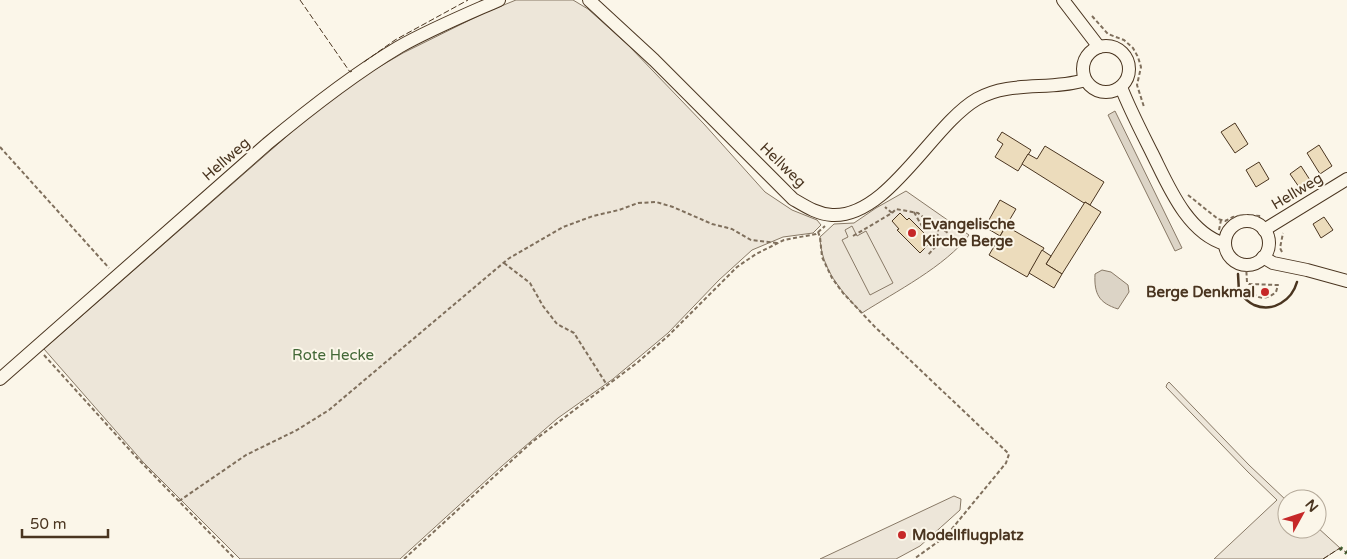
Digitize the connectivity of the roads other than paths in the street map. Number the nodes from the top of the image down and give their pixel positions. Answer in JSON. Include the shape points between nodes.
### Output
{"nodes":[{"id":1,"x":499,"y":0,"type":"edge"},
{"id":2,"x":589,"y":0,"type":"edge"},
{"id":3,"x":1063,"y":0,"type":"edge"},
{"id":4,"x":1099,"y":47,"type":"junction"},
{"id":5,"x":1085,"y":80,"type":"junction"},
{"id":6,"x":1121,"y":87,"type":"junction"},
{"id":7,"x":1347,"y":180,"type":"edge"},
{"id":8,"x":1264,"y":230,"type":"junction"},
{"id":9,"x":1225,"y":244,"type":"junction"},
{"id":10,"x":1264,"y":257,"type":"junction"},
{"id":11,"x":1347,"y":281,"type":"edge"},
{"id":12,"x":0,"y":379,"type":"edge"}],
"edges":[{"from":1,"to":12,"type":"street","name":"Hellweg","via":[[400,47],[308,110]]},
{"from":2,"to":5,"type":"street","name":"Hellweg","via":[[793,199],[831,215],[852,212],[877,197],[956,114],[977,98],[999,90],[1071,85]]},
{"from":3,"to":4,"type":"street"},
{"from":4,"to":5,"type":"street","via":[[1092,50],[1083,63]]},
{"from":4,"to":6,"type":"street","via":[[1112,46],[1126,58],[1129,70]]},
{"from":5,"to":6,"type":"street","via":[[1101,92]]},
{"from":6,"to":9,"type":"street","via":[[1175,198],[1200,229]]},
{"from":7,"to":8,"type":"street","name":"Hellweg"},
{"from":8,"to":9,"type":"street","via":[[1253,222],[1240,223],[1229,231]]},
{"from":8,"to":10,"type":"street","via":[[1269,244]]},
{"from":9,"to":10,"type":"street","via":[[1229,256],[1246,265]]},
{"from":10,"to":11,"type":"street","via":[[1273,264]]}]}
